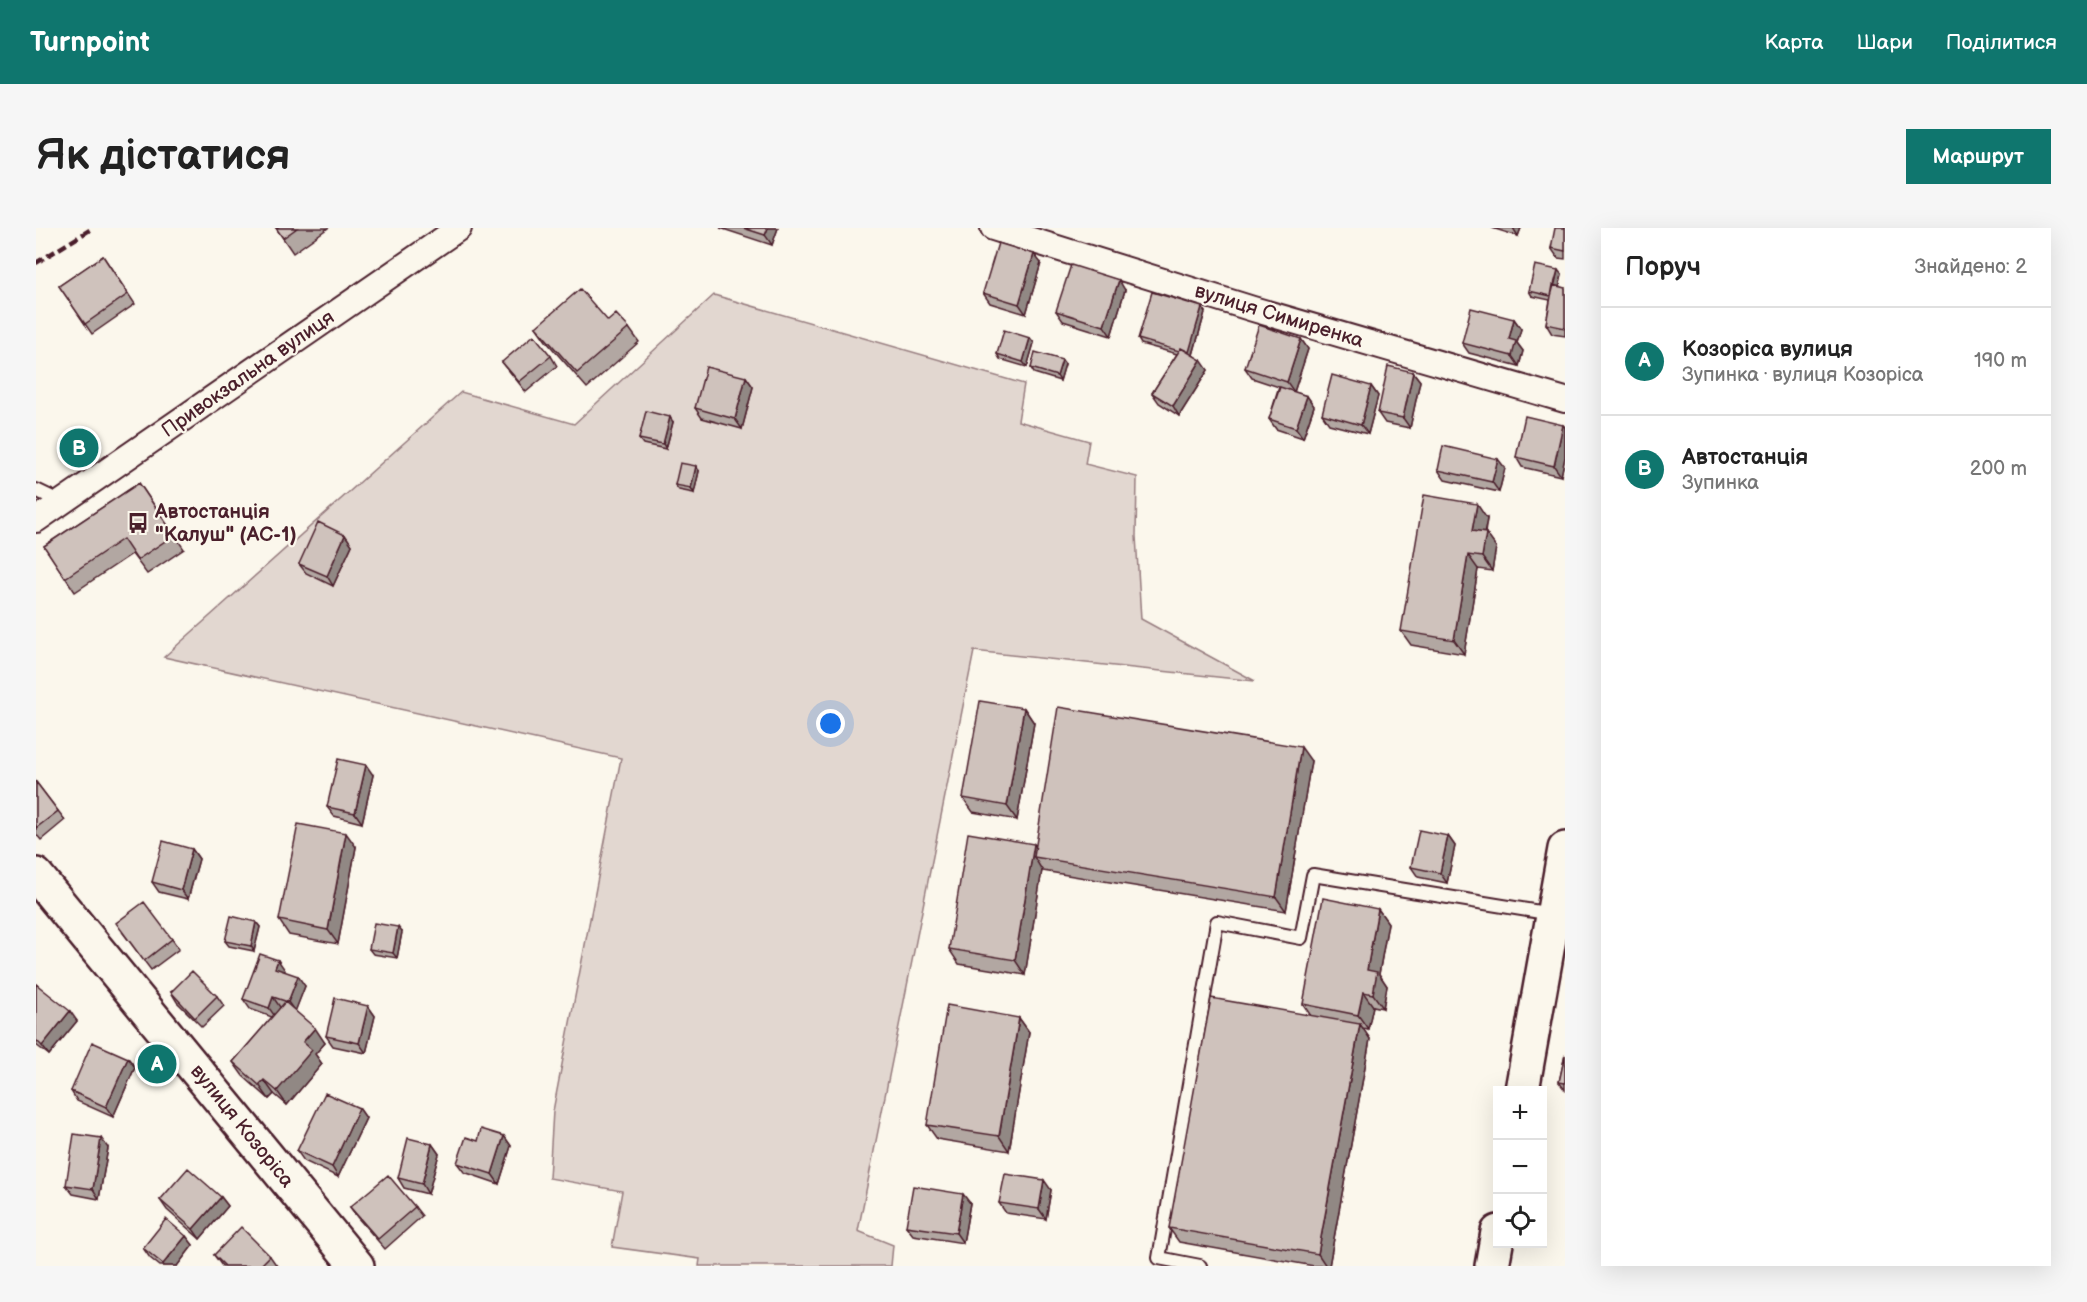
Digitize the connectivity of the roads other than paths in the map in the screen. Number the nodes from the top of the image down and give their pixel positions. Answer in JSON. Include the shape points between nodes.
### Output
{"nodes":[{"id":1,"x":459,"y":228,"type":"edge"},
{"id":2,"x":993,"y":228,"type":"edge"},
{"id":3,"x":1565,"y":400,"type":"edge"},
{"id":4,"x":36,"y":490,"type":"edge"},
{"id":5,"x":61,"y":502,"type":"junction"},
{"id":6,"x":36,"y":520,"type":"edge"},
{"id":7,"x":1565,"y":849,"type":"edge"},
{"id":8,"x":36,"y":875,"type":"edge"},
{"id":9,"x":1554,"y":914,"type":"junction"},
{"id":10,"x":1523,"y":1086,"type":"edge"},
{"id":11,"x":1494,"y":1248,"type":"edge"},
{"id":12,"x":357,"y":1266,"type":"edge"},
{"id":13,"x":1200,"y":1266,"type":"edge"},
{"id":14,"x":1491,"y":1266,"type":"edge"}],
"edges":[{"from":1,"to":5,"type":"street","name":"Привокзальна вулиця"},
{"from":2,"to":3,"type":"street","name":"вулиця Симиренка"},
{"from":4,"to":5,"type":"lane"},
{"from":5,"to":6,"type":"street","name":"Привокзальна вулиця"},
{"from":7,"to":9,"type":"main road"},
{"from":8,"to":12,"type":"main road","name":"вулиця Козоріса"},
{"from":9,"to":10,"type":"main road"},
{"from":9,"to":13,"type":"lane","via":[[1313,875],[1301,938],[1217,922],[1159,1258]]},
{"from":11,"to":14,"type":"main road"}]}
